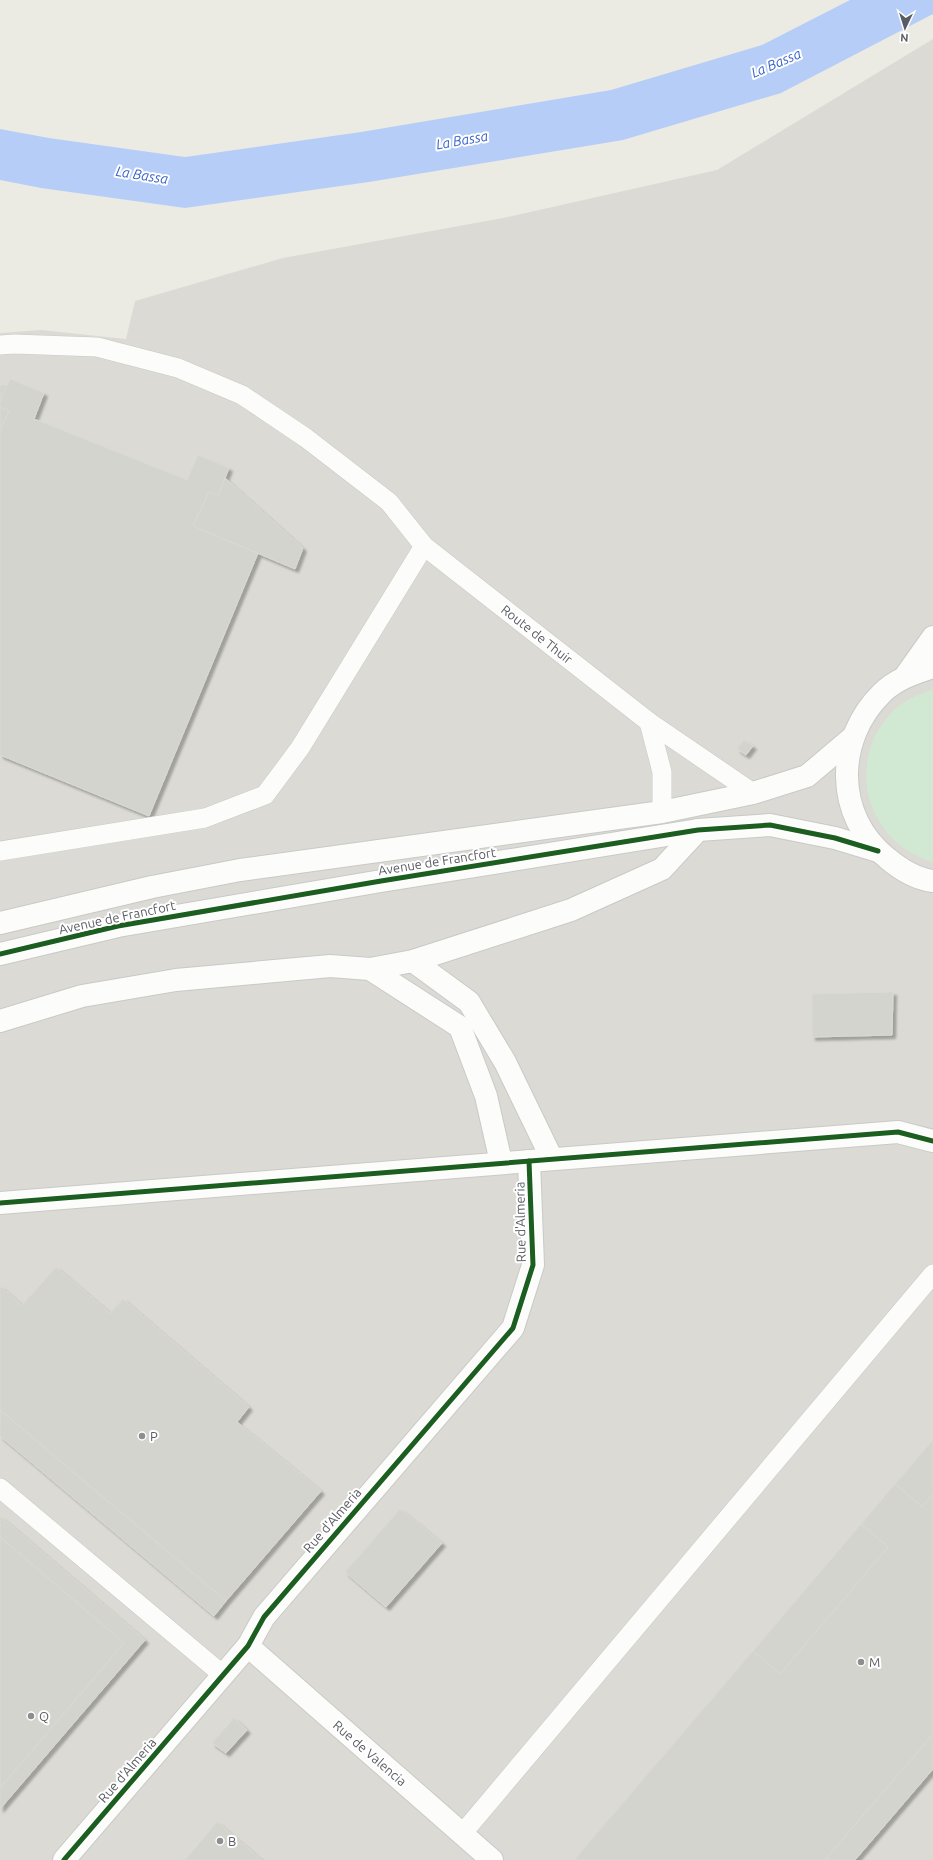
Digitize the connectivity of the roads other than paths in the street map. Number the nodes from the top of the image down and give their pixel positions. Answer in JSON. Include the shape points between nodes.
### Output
{"nodes":[{"id":1,"x":0,"y":345,"type":"edge"},
{"id":2,"x":424,"y":546,"type":"junction"},
{"id":3,"x":933,"y":637,"type":"edge"},
{"id":4,"x":933,"y":666,"type":"edge"},
{"id":5,"x":906,"y":676,"type":"junction"},
{"id":6,"x":649,"y":722,"type":"junction"},
{"id":7,"x":852,"y":738,"type":"junction"},
{"id":8,"x":753,"y":793,"type":"junction"},
{"id":9,"x":662,"y":812,"type":"junction"},
{"id":10,"x":698,"y":830,"type":"junction"},
{"id":11,"x":0,"y":851,"type":"edge"},
{"id":12,"x":878,"y":851,"type":"junction"},
{"id":13,"x":933,"y":881,"type":"edge"},
{"id":14,"x":152,"y":887,"type":"junction"},
{"id":15,"x":0,"y":911,"type":"edge"},
{"id":16,"x":0,"y":923,"type":"edge"},
{"id":17,"x":0,"y":954,"type":"edge"},
{"id":18,"x":413,"y":961,"type":"junction"},
{"id":19,"x":370,"y":969,"type":"junction"},
{"id":20,"x":0,"y":1021,"type":"edge"},
{"id":21,"x":933,"y":1140,"type":"edge"},
{"id":22,"x":552,"y":1159,"type":"junction"},
{"id":23,"x":529,"y":1160,"type":"junction"},
{"id":24,"x":501,"y":1162,"type":"junction"},
{"id":25,"x":0,"y":1203,"type":"edge"},
{"id":26,"x":933,"y":1274,"type":"edge"},
{"id":27,"x":0,"y":1488,"type":"edge"},
{"id":28,"x":248,"y":1646,"type":"junction"},
{"id":29,"x":224,"y":1675,"type":"junction"},
{"id":30,"x":462,"y":1834,"type":"junction"},
{"id":31,"x":64,"y":1860,"type":"edge"},
{"id":32,"x":492,"y":1860,"type":"edge"}],
"edges":[{"from":1,"to":2,"type":"lane","name":"Route de Thuir","via":[[97,347],[178,368],[242,395],[306,438],[389,502]]},
{"from":2,"to":6,"type":"lane","name":"Route de Thuir"},
{"from":2,"to":11,"type":"lane","via":[[300,748],[265,795],[205,818]]},
{"from":3,"to":5,"type":"street"},
{"from":4,"to":5,"type":"street"},
{"from":5,"to":7,"type":"street","via":[[878,697],[864,713]]},
{"from":6,"to":8,"type":"lane","name":"Route de Thuir"},
{"from":6,"to":9,"type":"lane","via":[[662,772]]},
{"from":7,"to":8,"type":"street","name":"Avenue de Francfort","via":[[807,776]]},
{"from":7,"to":12,"type":"street","via":[[846,768],[849,798],[860,827]]},
{"from":8,"to":9,"type":"street","name":"Avenue de Francfort"},
{"from":9,"to":14,"type":"street","name":"Avenue de Francfort","via":[[240,870]]},
{"from":10,"to":12,"type":"street","name":"Avenue de Francfort","via":[[770,825],[835,838]]},
{"from":10,"to":17,"type":"street","name":"Avenue de Francfort","via":[[118,926]]},
{"from":10,"to":18,"type":"street","via":[[662,869],[571,910]]},
{"from":12,"to":13,"type":"street","via":[[900,869]]},
{"from":14,"to":15,"type":"street"},
{"from":14,"to":16,"type":"street","name":"Avenue de Francfort"},
{"from":18,"to":19,"type":"street"},
{"from":18,"to":22,"type":"street","via":[[469,1002],[505,1062]]},
{"from":19,"to":20,"type":"street","via":[[330,966],[176,980],[82,996]]},
{"from":19,"to":24,"type":"street","via":[[460,1027],[486,1096]]},
{"from":21,"to":22,"type":"street","via":[[898,1132]]},
{"from":22,"to":23,"type":"street"},
{"from":23,"to":24,"type":"street"},
{"from":23,"to":28,"type":"street","name":"Rue d'Almeria","via":[[533,1266],[513,1328],[264,1616]]},
{"from":24,"to":25,"type":"street"},
{"from":26,"to":30,"type":"lane"},
{"from":27,"to":29,"type":"lane"},
{"from":28,"to":29,"type":"street","name":"Rue d'Almeria"},
{"from":28,"to":30,"type":"street","name":"Rue de Valencia"},
{"from":29,"to":31,"type":"street","name":"Rue d'Almeria"},
{"from":30,"to":32,"type":"street","name":"Rue de Valencia"}]}
